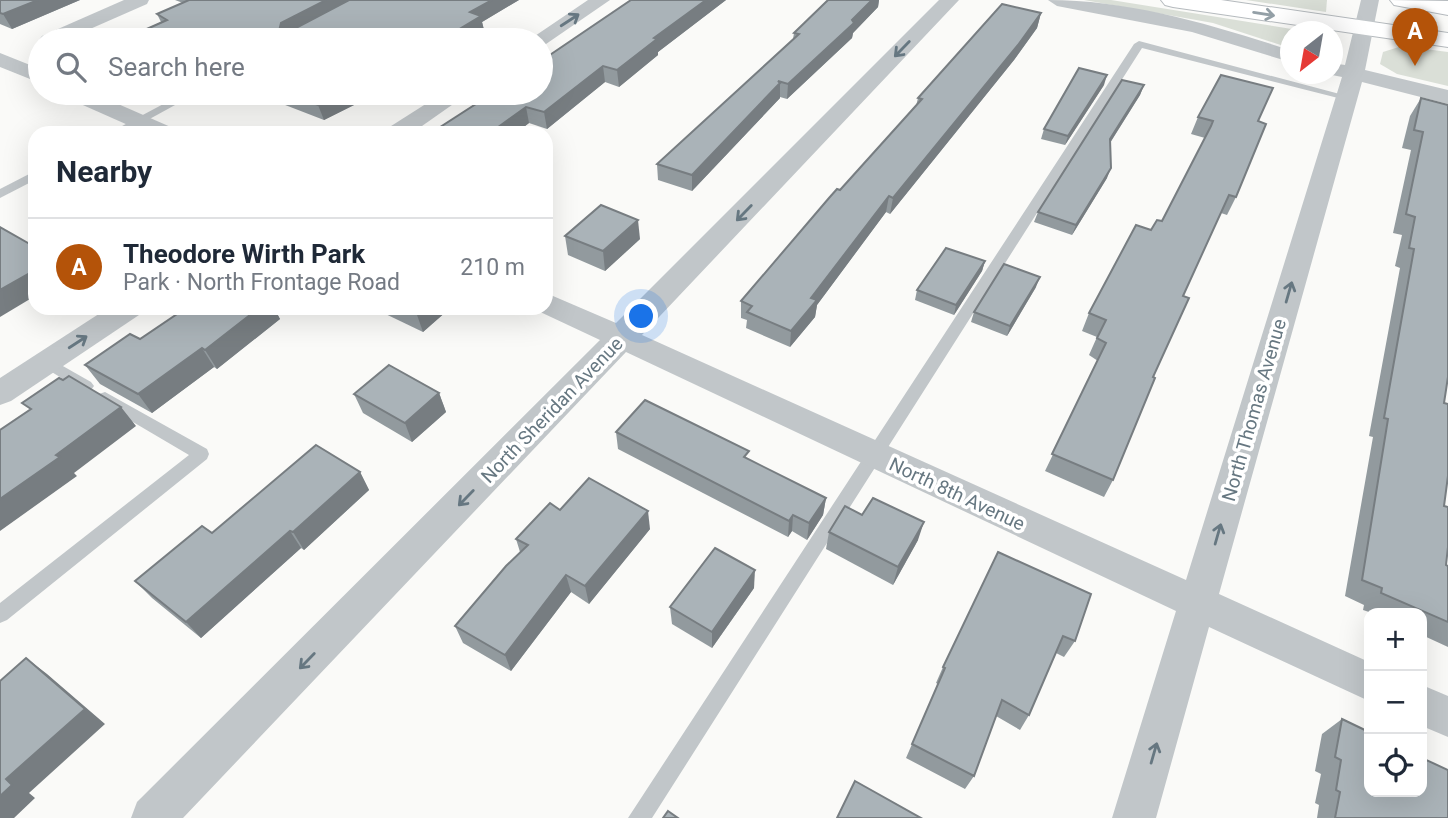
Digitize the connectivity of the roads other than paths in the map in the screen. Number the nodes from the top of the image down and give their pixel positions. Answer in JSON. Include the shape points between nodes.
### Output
{"nodes":[{"id":1,"x":140,"y":0,"type":"edge"},
{"id":2,"x":601,"y":0,"type":"edge"},
{"id":3,"x":950,"y":0,"type":"edge"},
{"id":4,"x":1057,"y":0,"type":"edge"},
{"id":5,"x":1173,"y":0,"type":"edge"},
{"id":6,"x":1370,"y":0,"type":"edge"},
{"id":7,"x":1402,"y":0,"type":"edge"},
{"id":8,"x":1448,"y":8,"type":"edge"},
{"id":9,"x":76,"y":28,"type":"edge"},
{"id":10,"x":1362,"y":29,"type":"junction"},
{"id":11,"x":553,"y":31,"type":"edge"},
{"id":12,"x":1448,"y":40,"type":"edge"},
{"id":13,"x":28,"y":49,"type":"edge"},
{"id":14,"x":1280,"y":53,"type":"edge"},
{"id":15,"x":1,"y":61,"type":"edge"},
{"id":16,"x":28,"y":72,"type":"edge"},
{"id":17,"x":1344,"y":80,"type":"edge"},
{"id":18,"x":1448,"y":97,"type":"edge"},
{"id":19,"x":102,"y":105,"type":"edge"},
{"id":20,"x":169,"y":105,"type":"edge"},
{"id":21,"x":440,"y":105,"type":"edge"},
{"id":22,"x":138,"y":121,"type":"junction"},
{"id":23,"x":128,"y":126,"type":"edge"},
{"id":24,"x":149,"y":126,"type":"edge"},
{"id":25,"x":408,"y":126,"type":"edge"},
{"id":26,"x":28,"y":179,"type":"edge"},
{"id":27,"x":0,"y":194,"type":"edge"},
{"id":28,"x":553,"y":306,"type":"edge"},
{"id":29,"x":118,"y":315,"type":"edge"},
{"id":30,"x":623,"y":338,"type":"junction"},
{"id":31,"x":47,"y":362,"type":"junction"},
{"id":32,"x":0,"y":393,"type":"edge"},
{"id":33,"x":873,"y":455,"type":"junction"},
{"id":34,"x":1197,"y":605,"type":"junction"},
{"id":35,"x":0,"y":614,"type":"edge"},
{"id":36,"x":1364,"y":680,"type":"edge"},
{"id":37,"x":1427,"y":707,"type":"edge"},
{"id":38,"x":1448,"y":717,"type":"edge"},
{"id":39,"x":153,"y":818,"type":"edge"},
{"id":40,"x":639,"y":818,"type":"edge"},
{"id":41,"x":1134,"y":818,"type":"edge"}],
"edges":[{"from":1,"to":9,"type":"street"},
{"from":11,"to":2,"type":"street","one_way":true},
{"from":3,"to":30,"type":"street","name":"North Sheridan Avenue","one_way":true},
{"from":4,"to":14,"type":"street","via":[[1196,27]]},
{"from":5,"to":10,"type":"main road","one_way":true},
{"from":6,"to":10,"type":"street","name":"North Thomas Avenue"},
{"from":7,"to":8,"type":"main road"},
{"from":10,"to":12,"type":"main road"},
{"from":10,"to":17,"type":"street","name":"North Thomas Avenue"},
{"from":13,"to":15,"type":"street"},
{"from":15,"to":16,"type":"street"},
{"from":17,"to":18,"type":"street"},
{"from":17,"to":33,"type":"lane","via":[[1139,44]]},
{"from":34,"to":17,"type":"street","name":"North Thomas Avenue","one_way":true},
{"from":19,"to":22,"type":"street"},
{"from":20,"to":22,"type":"lane"},
{"from":21,"to":25,"type":"street"},
{"from":22,"to":23,"type":"lane"},
{"from":22,"to":24,"type":"street"},
{"from":26,"to":27,"type":"lane"},
{"from":28,"to":30,"type":"street","name":"North 8th Avenue"},
{"from":31,"to":29,"type":"street","one_way":true},
{"from":30,"to":33,"type":"street","name":"North 8th Avenue"},
{"from":30,"to":39,"type":"street","name":"North Sheridan Avenue","one_way":true},
{"from":31,"to":32,"type":"street"},
{"from":31,"to":35,"type":"lane","via":[[201,454]]},
{"from":33,"to":34,"type":"street","name":"North 8th Avenue"},
{"from":33,"to":40,"type":"lane"},
{"from":34,"to":36,"type":"street","name":"North 8th Avenue"},
{"from":41,"to":34,"type":"street","name":"North Thomas Avenue","one_way":true},
{"from":37,"to":38,"type":"street"}]}
